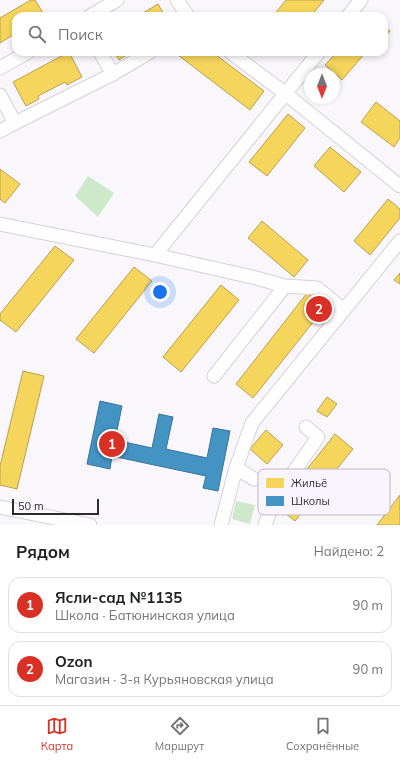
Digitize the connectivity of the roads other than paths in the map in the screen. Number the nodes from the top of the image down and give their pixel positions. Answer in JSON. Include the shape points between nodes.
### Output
{"nodes":[{"id":1,"x":117,"y":0,"type":"edge"},
{"id":2,"x":177,"y":0,"type":"edge"},
{"id":3,"x":361,"y":0,"type":"edge"},
{"id":4,"x":97,"y":12,"type":"edge"},
{"id":5,"x":185,"y":12,"type":"edge"},
{"id":6,"x":351,"y":12,"type":"edge"},
{"id":7,"x":21,"y":56,"type":"edge"},
{"id":8,"x":102,"y":56,"type":"edge"},
{"id":9,"x":143,"y":56,"type":"edge"},
{"id":10,"x":235,"y":56,"type":"edge"},
{"id":11,"x":316,"y":56,"type":"edge"},
{"id":12,"x":0,"y":68,"type":"edge"},
{"id":13,"x":113,"y":74,"type":"junction"},
{"id":14,"x":286,"y":94,"type":"junction"},
{"id":15,"x":0,"y":95,"type":"edge"},
{"id":16,"x":15,"y":123,"type":"junction"},
{"id":17,"x":0,"y":131,"type":"edge"},
{"id":18,"x":400,"y":186,"type":"edge"},
{"id":19,"x":0,"y":224,"type":"edge"},
{"id":20,"x":400,"y":242,"type":"edge"},
{"id":21,"x":155,"y":255,"type":"junction"},
{"id":22,"x":285,"y":286,"type":"junction"},
{"id":23,"x":344,"y":310,"type":"junction"},
{"id":24,"x":214,"y":376,"type":"dead end"},
{"id":25,"x":306,"y":428,"type":"dead end"},
{"id":26,"x":236,"y":468,"type":"junction"},
{"id":27,"x":296,"y":469,"type":"edge"},
{"id":28,"x":254,"y":479,"type":"dead end"},
{"id":29,"x":0,"y":507,"type":"edge"},
{"id":30,"x":268,"y":515,"type":"edge"},
{"id":31,"x":55,"y":522,"type":"edge"},
{"id":32,"x":90,"y":525,"type":"edge"},
{"id":33,"x":221,"y":525,"type":"edge"},
{"id":34,"x":265,"y":525,"type":"edge"}],
"edges":[{"from":1,"to":4,"type":"street"},
{"from":2,"to":5,"type":"street"},
{"from":3,"to":6,"type":"street"},
{"from":7,"to":12,"type":"street"},
{"from":8,"to":13,"type":"street"},
{"from":9,"to":13,"type":"street"},
{"from":10,"to":14,"type":"street"},
{"from":11,"to":14,"type":"street"},
{"from":13,"to":16,"type":"street"},
{"from":14,"to":18,"type":"street"},
{"from":14,"to":21,"type":"street"},
{"from":15,"to":16,"type":"street"},
{"from":16,"to":17,"type":"street"},
{"from":19,"to":21,"type":"street"},
{"from":20,"to":23,"type":"street"},
{"from":21,"to":22,"type":"street"},
{"from":22,"to":23,"type":"street","via":[[317,288]]},
{"from":22,"to":24,"type":"street"},
{"from":23,"to":26,"type":"street","via":[[252,423]]},
{"from":25,"to":27,"type":"street","via":[[318,437]]},
{"from":26,"to":28,"type":"street"},
{"from":26,"to":33,"type":"street"},
{"from":29,"to":31,"type":"street"},
{"from":30,"to":34,"type":"street"},
{"from":31,"to":32,"type":"street"}]}
